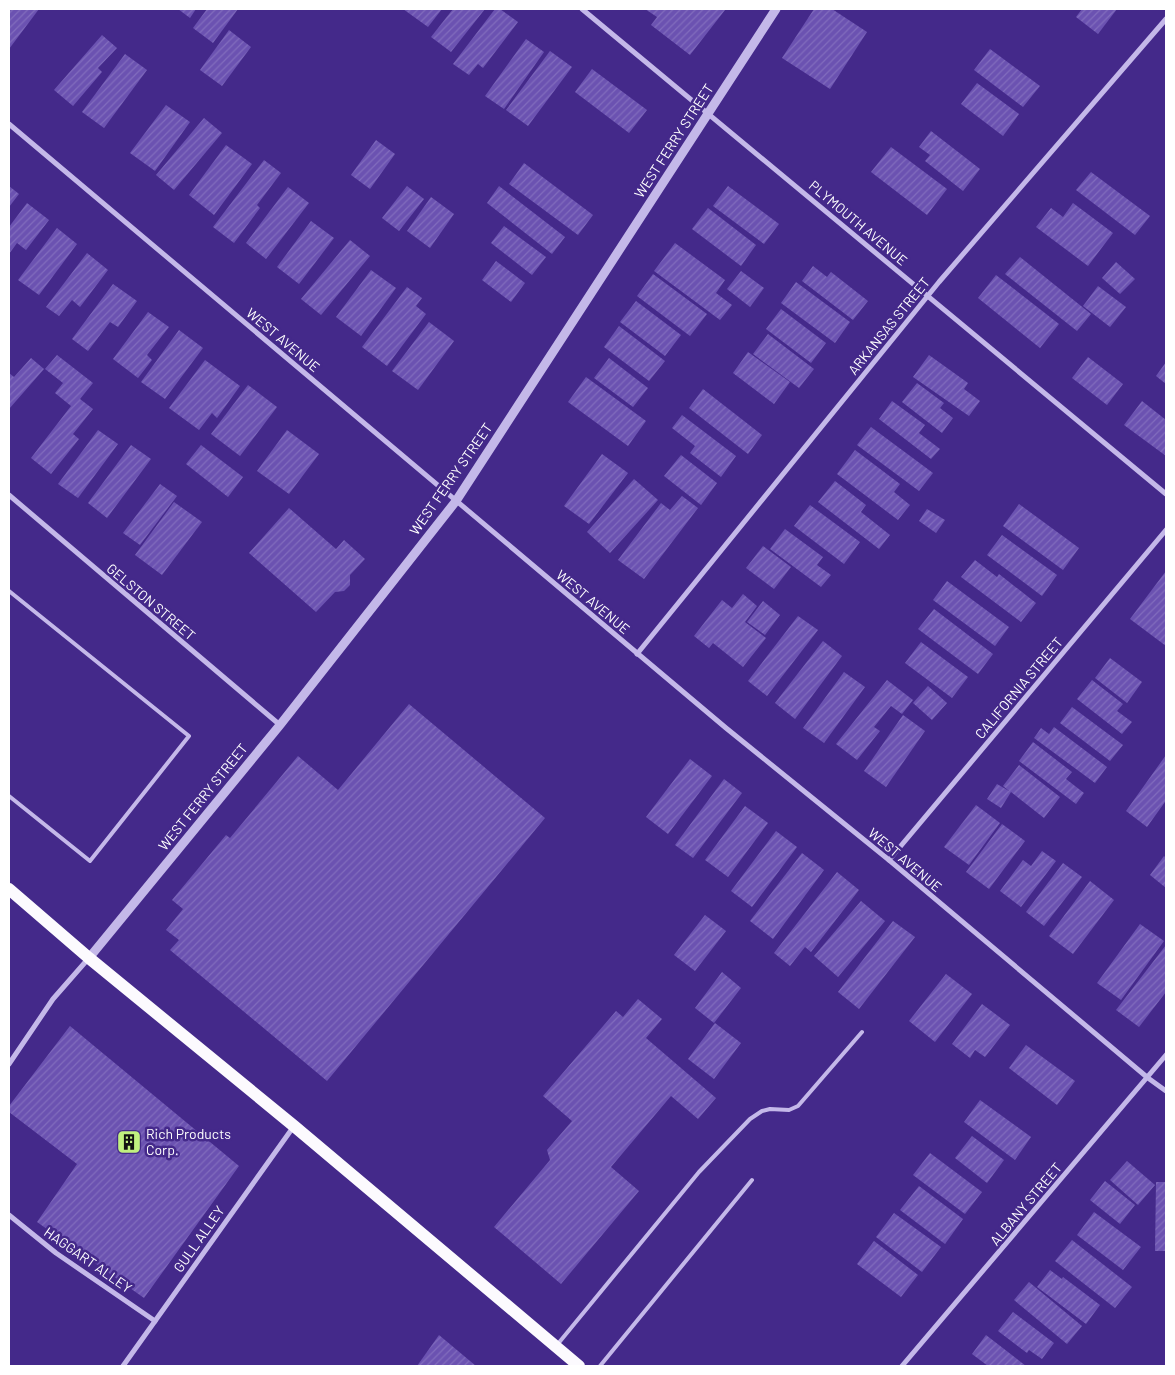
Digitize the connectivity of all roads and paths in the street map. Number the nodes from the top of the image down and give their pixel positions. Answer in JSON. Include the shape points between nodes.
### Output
{"nodes":[{"id":1,"x":582,"y":9,"type":"edge"},
{"id":2,"x":776,"y":9,"type":"edge"},
{"id":3,"x":1166,"y":19,"type":"edge"},
{"id":4,"x":708,"y":114,"type":"junction"},
{"id":5,"x":9,"y":124,"type":"edge"},
{"id":6,"x":928,"y":295,"type":"junction"},
{"id":7,"x":1166,"y":494,"type":"edge"},
{"id":8,"x":9,"y":495,"type":"edge"},
{"id":9,"x":456,"y":501,"type":"junction"},
{"id":10,"x":1166,"y":530,"type":"edge"},
{"id":11,"x":9,"y":592,"type":"edge"},
{"id":12,"x":637,"y":654,"type":"junction"},
{"id":13,"x":280,"y":725,"type":"junction"},
{"id":14,"x":9,"y":796,"type":"edge"},
{"id":15,"x":889,"y":860,"type":"junction"},
{"id":16,"x":9,"y":889,"type":"edge"},
{"id":17,"x":89,"y":958,"type":"junction"},
{"id":18,"x":862,"y":1032,"type":"dead end"},
{"id":19,"x":1166,"y":1055,"type":"edge"},
{"id":20,"x":9,"y":1064,"type":"edge"},
{"id":21,"x":1148,"y":1078,"type":"junction"},
{"id":22,"x":1166,"y":1091,"type":"edge"},
{"id":23,"x":294,"y":1126,"type":"junction"},
{"id":24,"x":752,"y":1180,"type":"dead end"},
{"id":25,"x":9,"y":1215,"type":"edge"},
{"id":26,"x":155,"y":1321,"type":"junction"},
{"id":27,"x":556,"y":1347,"type":"junction"},
{"id":28,"x":123,"y":1366,"type":"edge"},
{"id":29,"x":579,"y":1366,"type":"edge"},
{"id":30,"x":600,"y":1366,"type":"edge"},
{"id":31,"x":902,"y":1366,"type":"edge"}],
"edges":[{"from":1,"to":4,"type":"street","name":"PLYMOUTH AVENUE"},
{"from":2,"to":4,"type":"street","name":"WEST FERRY STREET"},
{"from":3,"to":6,"type":"street","name":"ARKANSAS STREET"},
{"from":4,"to":6,"type":"street","name":"PLYMOUTH AVENUE"},
{"from":4,"to":9,"type":"street","name":"WEST FERRY STREET"},
{"from":5,"to":9,"type":"street","name":"WEST AVENUE"},
{"from":6,"to":7,"type":"street","name":"PLYMOUTH AVENUE"},
{"from":6,"to":12,"type":"street","name":"ARKANSAS STREET"},
{"from":8,"to":13,"type":"street","name":"GELSTON STREET"},
{"from":9,"to":12,"type":"street","name":"WEST AVENUE"},
{"from":9,"to":13,"type":"street","name":"WEST FERRY STREET"},
{"from":10,"to":15,"type":"street","name":"CALIFORNIA STREET"},
{"from":11,"to":14,"type":"lane","via":[[189,736],[90,861]]},
{"from":12,"to":15,"type":"street","name":"WEST AVENUE"},
{"from":13,"to":17,"type":"street","name":"WEST FERRY STREET"},
{"from":15,"to":21,"type":"street","name":"WEST AVENUE"},
{"from":16,"to":17,"type":"main road"},
{"from":17,"to":20,"type":"street","via":[[53,999]]},
{"from":17,"to":23,"type":"main road"},
{"from":18,"to":27,"type":"lane","via":[[798,1106],[789,1110],[762,1110],[698,1172]]},
{"from":19,"to":21,"type":"street","name":"ALBANY STREET"},
{"from":21,"to":22,"type":"street","name":"WEST AVENUE"},
{"from":21,"to":31,"type":"street","name":"ALBANY STREET"},
{"from":23,"to":26,"type":"street","name":"GULL ALLEY"},
{"from":23,"to":27,"type":"main road"},
{"from":24,"to":30,"type":"lane"},
{"from":25,"to":26,"type":"street","name":"HAGGART ALLEY","via":[[56,1253]]},
{"from":26,"to":28,"type":"street","name":"GULL ALLEY"},
{"from":27,"to":29,"type":"main road"}]}
